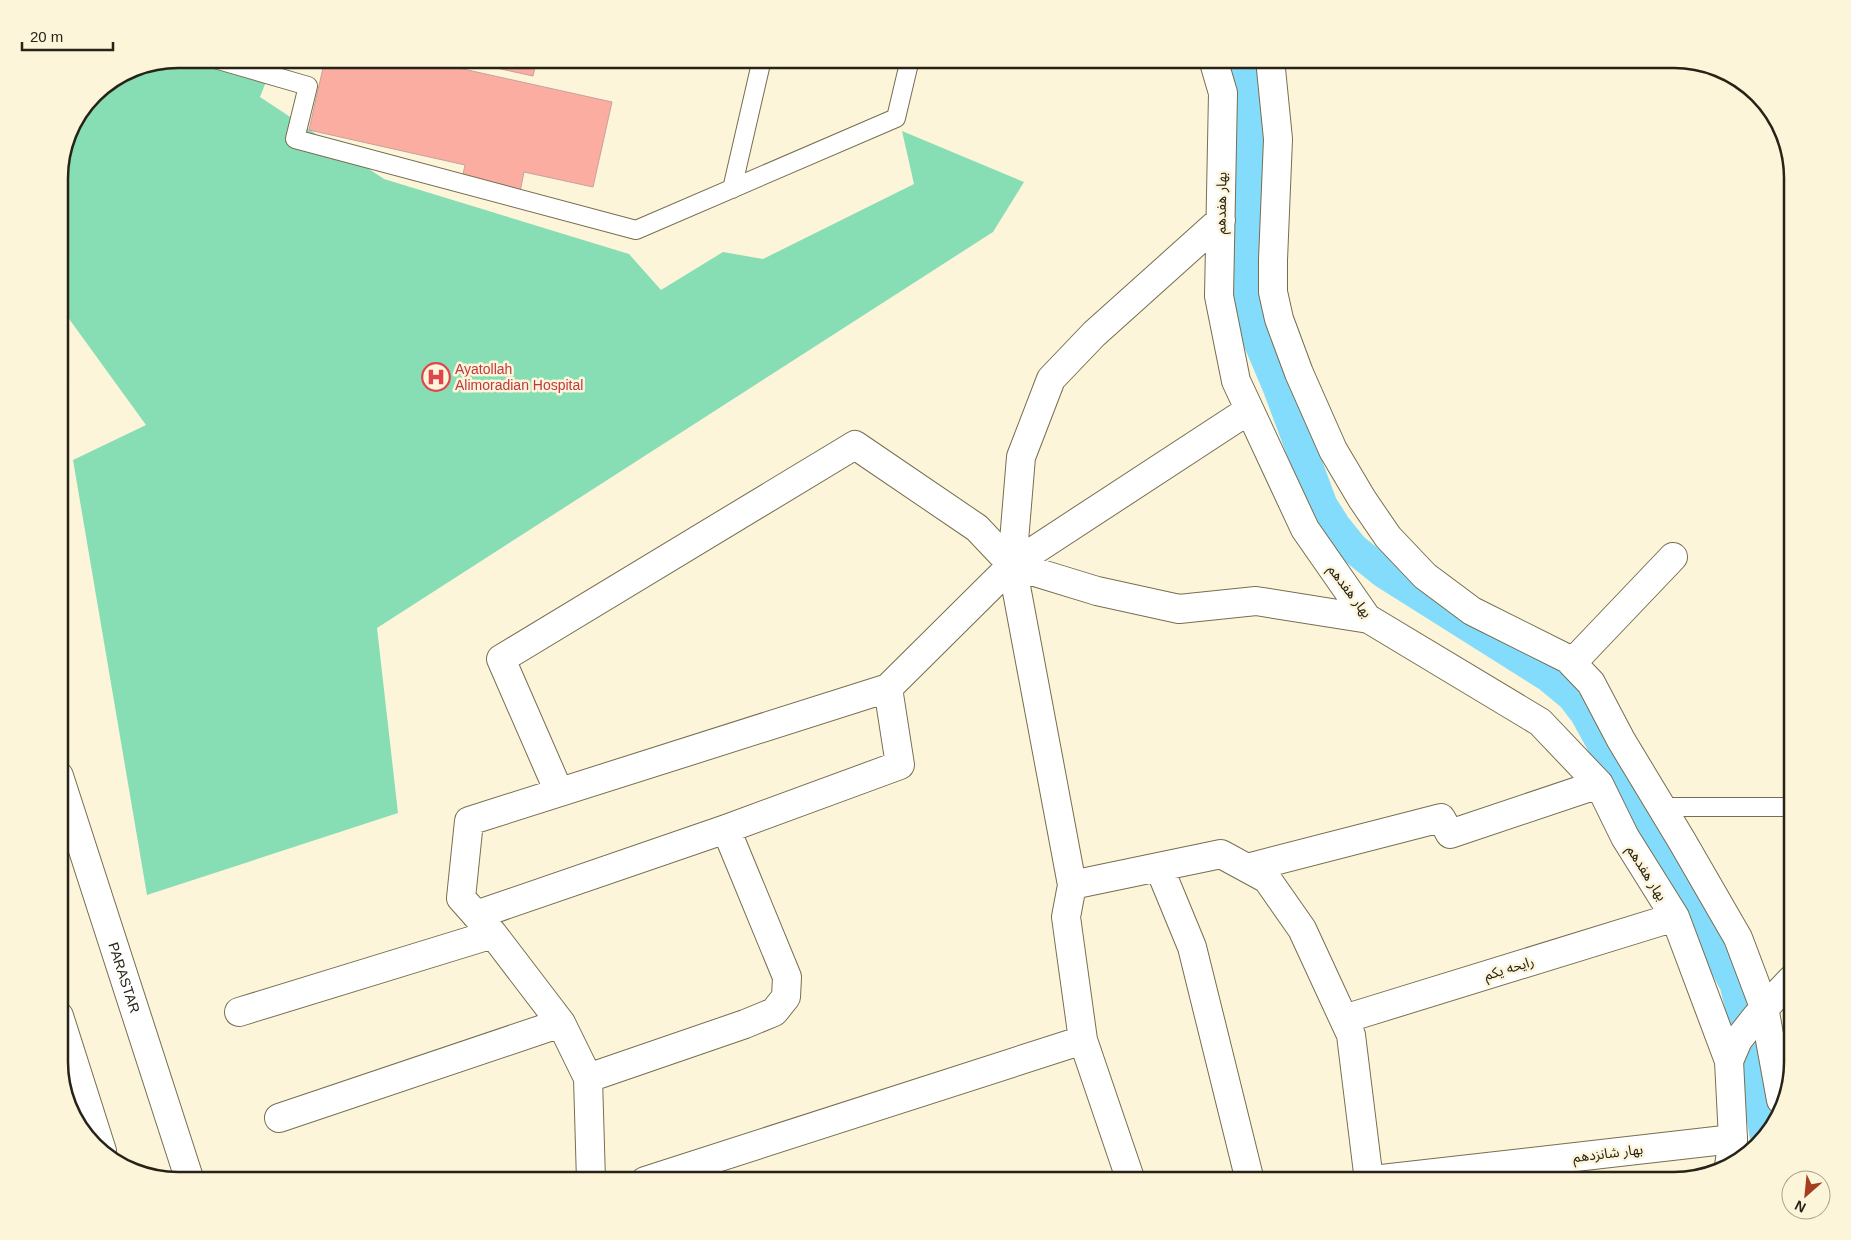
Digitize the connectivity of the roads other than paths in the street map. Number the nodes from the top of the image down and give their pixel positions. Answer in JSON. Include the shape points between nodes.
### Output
{"nodes":[{"id":1,"x":246,"y":68,"type":"edge"},
{"id":2,"x":760,"y":68,"type":"edge"},
{"id":3,"x":908,"y":68,"type":"edge"},
{"id":4,"x":1215,"y":68,"type":"edge"},
{"id":5,"x":1271,"y":68,"type":"edge"},
{"id":6,"x":732,"y":189,"type":"junction"},
{"id":7,"x":1221,"y":220,"type":"junction"},
{"id":8,"x":1249,"y":410,"type":"junction"},
{"id":9,"x":1673,"y":557,"type":"dead end"},
{"id":10,"x":1012,"y":565,"type":"junction"},
{"id":11,"x":1370,"y":619,"type":"junction"},
{"id":12,"x":1572,"y":663,"type":"junction"},
{"id":13,"x":888,"y":688,"type":"junction"},
{"id":14,"x":1598,"y":784,"type":"junction"},
{"id":15,"x":559,"y":792,"type":"junction"},
{"id":16,"x":68,"y":804,"type":"edge"},
{"id":17,"x":1662,"y":807,"type":"junction"},
{"id":18,"x":1784,"y":807,"type":"edge"},
{"id":19,"x":726,"y":829,"type":"junction"},
{"id":20,"x":1159,"y":867,"type":"junction"},
{"id":21,"x":1246,"y":868,"type":"junction"},
{"id":22,"x":1072,"y":885,"type":"junction"},
{"id":23,"x":1675,"y":917,"type":"junction"},
{"id":24,"x":485,"y":924,"type":"junction"},
{"id":25,"x":1784,"y":987,"type":"edge"},
{"id":26,"x":1760,"y":1011,"type":"junction"},
{"id":27,"x":239,"y":1012,"type":"dead end"},
{"id":28,"x":1344,"y":1019,"type":"junction"},
{"id":29,"x":561,"y":1023,"type":"junction"},
{"id":30,"x":1083,"y":1040,"type":"junction"},
{"id":31,"x":68,"y":1044,"type":"edge"},
{"id":32,"x":1734,"y":1051,"type":"junction"},
{"id":33,"x":588,"y":1078,"type":"junction"},
{"id":34,"x":1779,"y":1093,"type":"edge"},
{"id":35,"x":280,"y":1118,"type":"dead end"},
{"id":36,"x":98,"y":1138,"type":"edge"},
{"id":37,"x":1733,"y":1139,"type":"junction"},
{"id":38,"x":1730,"y":1156,"type":"edge"},
{"id":39,"x":187,"y":1172,"type":"edge"},
{"id":40,"x":592,"y":1172,"type":"edge"},
{"id":41,"x":673,"y":1172,"type":"edge"},
{"id":42,"x":1128,"y":1172,"type":"edge"},
{"id":43,"x":1248,"y":1172,"type":"edge"},
{"id":44,"x":1368,"y":1172,"type":"edge"},
{"id":45,"x":1447,"y":1172,"type":"edge"}],
"edges":[{"from":1,"to":6,"type":"lane","via":[[308,86],[295,139],[636,230]]},
{"from":2,"to":6,"type":"lane"},
{"from":3,"to":6,"type":"lane","via":[[896,118]]},
{"from":4,"to":7,"type":"street","name":"بهار هفدهم","via":[[1224,93]]},
{"from":5,"to":12,"type":"street","via":[[1278,139],[1274,292],[1279,319],[1299,373],[1333,450],[1388,536],[1425,576],[1472,611]]},
{"from":7,"to":8,"type":"street","name":"بهار هفدهم","via":[[1219,296],[1236,381]]},
{"from":7,"to":10,"type":"street","via":[[1094,334],[1052,379],[1021,457]]},
{"from":8,"to":10,"type":"street"},
{"from":8,"to":11,"type":"street","name":"بهار هفدهم","via":[[1305,529]]},
{"from":9,"to":12,"type":"street"},
{"from":10,"to":11,"type":"street","via":[[1097,591],[1179,609],[1256,601]]},
{"from":10,"to":13,"type":"street"},
{"from":10,"to":15,"type":"street","via":[[977,528],[854,445],[501,659]]},
{"from":10,"to":22,"type":"street"},
{"from":11,"to":14,"type":"street","name":"بهار هفدهم","via":[[1540,722]]},
{"from":12,"to":17,"type":"street","via":[[1591,683]]},
{"from":13,"to":15,"type":"street"},
{"from":13,"to":19,"type":"street","via":[[900,765]]},
{"from":14,"to":21,"type":"street","via":[[1450,834],[1441,818]]},
{"from":14,"to":23,"type":"street","name":"بهار هفدهم","via":[[1625,837]]},
{"from":15,"to":24,"type":"street","via":[[469,821],[461,898]]},
{"from":16,"to":39,"type":"street","name":"PARASTAR"},
{"from":17,"to":18,"type":"lane"},
{"from":17,"to":26,"type":"street","via":[[1738,938]]},
{"from":19,"to":24,"type":"street"},
{"from":19,"to":33,"type":"street","via":[[787,977],[786,998],[774,1012],[745,1024]]},
{"from":20,"to":21,"type":"street","via":[[1221,854]]},
{"from":20,"to":22,"type":"street"},
{"from":20,"to":43,"type":"street","via":[[1192,946]]},
{"from":21,"to":28,"type":"street","via":[[1267,879],[1302,929]]},
{"from":22,"to":30,"type":"street","via":[[1066,917]]},
{"from":23,"to":28,"type":"street","name":"رایحه یکم"},
{"from":23,"to":32,"type":"street","name":"بهار هفدهم"},
{"from":24,"to":27,"type":"street"},
{"from":24,"to":29,"type":"street"},
{"from":25,"to":26,"type":"street"},
{"from":26,"to":32,"type":"street"},
{"from":26,"to":34,"type":"street"},
{"from":28,"to":44,"type":"street","via":[[1351,1035]]},
{"from":29,"to":33,"type":"street"},
{"from":29,"to":35,"type":"street"},
{"from":30,"to":41,"type":"street"},
{"from":30,"to":42,"type":"street"},
{"from":31,"to":36,"type":"street"},
{"from":32,"to":37,"type":"street","name":"بهار هفدهم"},
{"from":33,"to":40,"type":"street"},
{"from":37,"to":38,"type":"street","name":"بهار هفدهم"},
{"from":37,"to":45,"type":"street","name":"بهار شانزدهم"}]}
